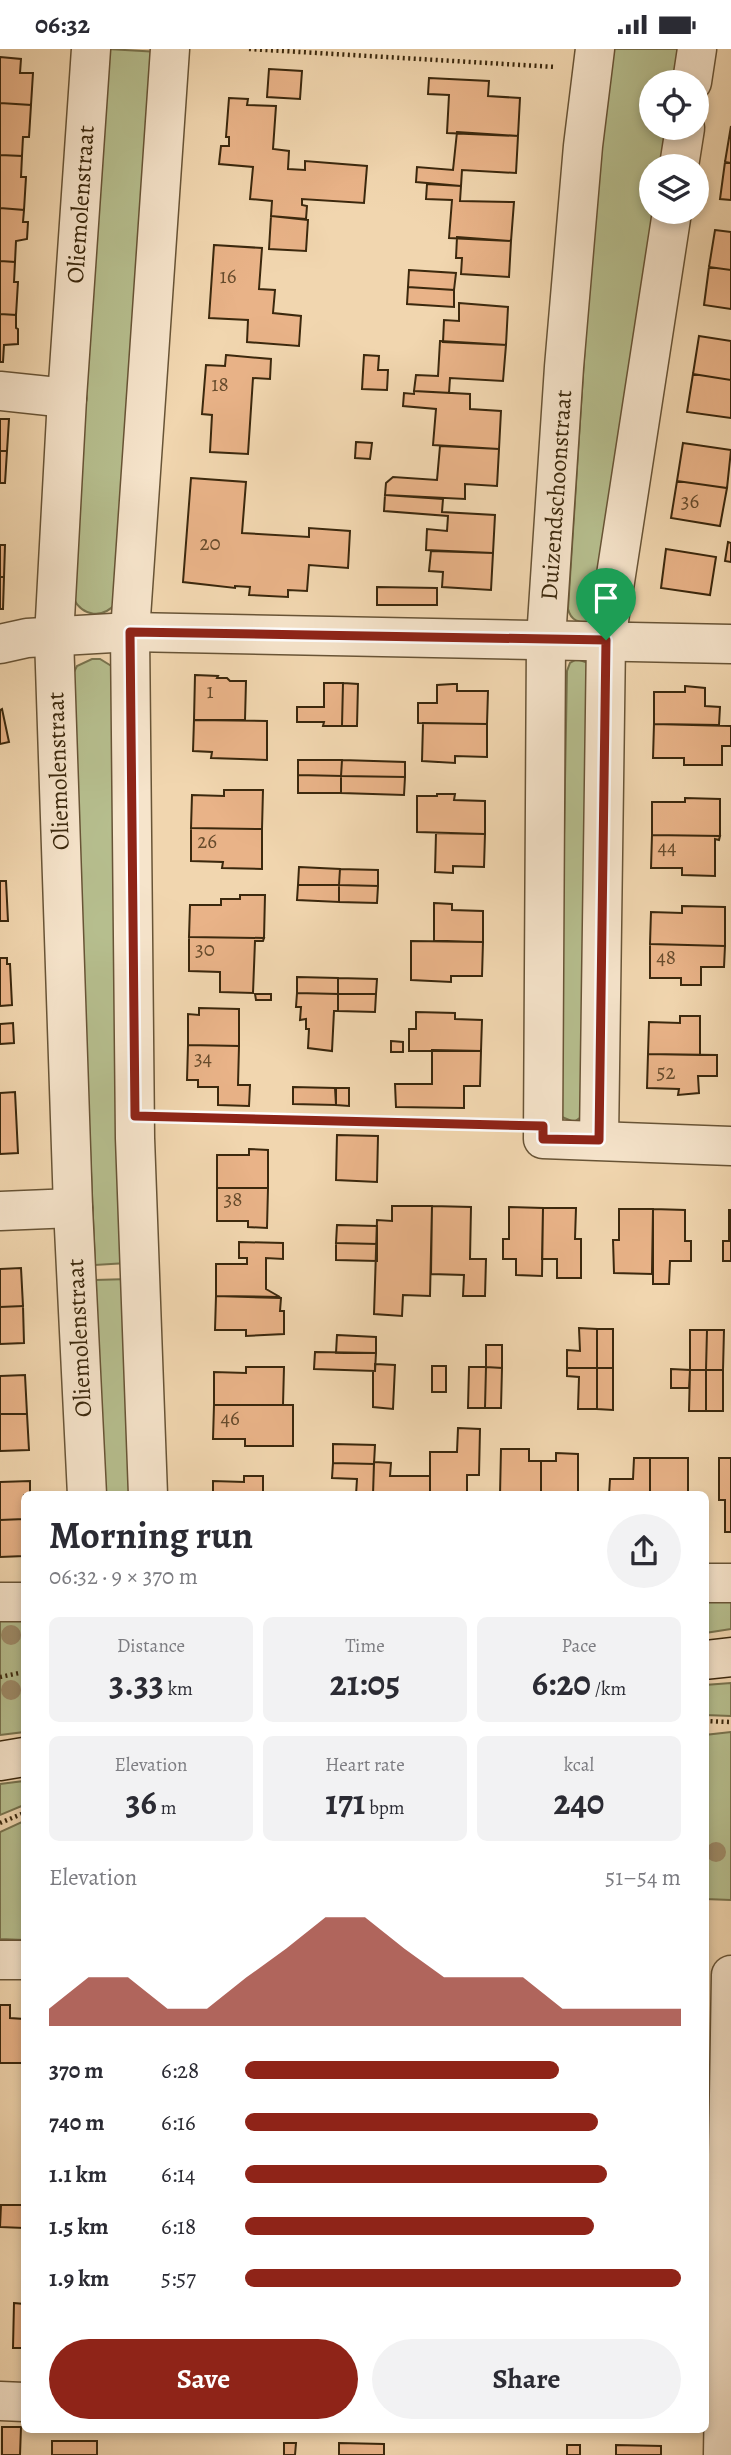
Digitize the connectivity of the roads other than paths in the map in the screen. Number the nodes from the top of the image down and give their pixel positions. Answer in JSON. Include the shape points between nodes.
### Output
{"nodes":[{"id":1,"x":91,"y":49,"type":"edge"},
{"id":2,"x":170,"y":49,"type":"edge"},
{"id":3,"x":697,"y":49,"type":"edge"},
{"id":4,"x":593,"y":59,"type":"edge"},
{"id":5,"x":694,"y":70,"type":"edge"},
{"id":6,"x":670,"y":224,"type":"edge"},
{"id":7,"x":0,"y":391,"type":"edge"},
{"id":8,"x":67,"y":398,"type":"junction"},
{"id":9,"x":130,"y":632,"type":"junction"},
{"id":10,"x":54,"y":637,"type":"junction"},
{"id":11,"x":546,"y":639,"type":"junction"},
{"id":12,"x":606,"y":640,"type":"junction"},
{"id":13,"x":731,"y":643,"type":"edge"},
{"id":14,"x":0,"y":644,"type":"edge"},
{"id":15,"x":599,"y":1140,"type":"junction"},
{"id":16,"x":731,"y":1146,"type":"edge"},
{"id":17,"x":73,"y":1208,"type":"junction"},
{"id":18,"x":0,"y":1211,"type":"edge"},
{"id":19,"x":87,"y":1491,"type":"edge"},
{"id":20,"x":148,"y":1491,"type":"edge"},
{"id":21,"x":709,"y":1583,"type":"edge"},
{"id":22,"x":731,"y":1583,"type":"edge"},
{"id":23,"x":0,"y":1602,"type":"edge"},
{"id":24,"x":21,"y":1602,"type":"edge"},
{"id":25,"x":731,"y":1657,"type":"edge"},
{"id":26,"x":709,"y":1660,"type":"edge"},
{"id":27,"x":21,"y":1758,"type":"edge"},
{"id":28,"x":0,"y":1761,"type":"edge"},
{"id":29,"x":0,"y":1960,"type":"edge"},
{"id":30,"x":21,"y":1960,"type":"edge"},
{"id":31,"x":709,"y":1968,"type":"edge"},
{"id":32,"x":731,"y":1970,"type":"edge"},
{"id":33,"x":731,"y":1975,"type":"edge"},
{"id":34,"x":0,"y":2401,"type":"edge"},
{"id":35,"x":21,"y":2402,"type":"edge"},
{"id":36,"x":714,"y":2411,"type":"edge"},
{"id":37,"x":723,"y":2455,"type":"edge"}],
"edges":[{"from":1,"to":8,"type":"street","name":"Oliemolenstraat"},
{"from":2,"to":9,"type":"street"},
{"from":3,"to":5,"type":"street"},
{"from":4,"to":11,"type":"street","name":"Duizendschoonstraat","via":[[564,367]]},
{"from":6,"to":12,"type":"street"},
{"from":7,"to":8,"type":"street"},
{"from":8,"to":10,"type":"street","name":"Oliemolenstraat"},
{"from":9,"to":10,"type":"street"},
{"from":9,"to":11,"type":"street"},
{"from":9,"to":20,"type":"street","via":[[135,1116]]},
{"from":10,"to":14,"type":"street"},
{"from":10,"to":17,"type":"street","name":"Oliemolenstraat"},
{"from":11,"to":12,"type":"street"},
{"from":11,"to":15,"type":"street","name":"Duizendschoonstraat","via":[[543,1139]]},
{"from":12,"to":13,"type":"street"},
{"from":12,"to":15,"type":"street"},
{"from":15,"to":16,"type":"street"},
{"from":17,"to":18,"type":"street"},
{"from":17,"to":19,"type":"street","name":"Oliemolenstraat"},
{"from":21,"to":22,"type":"street"},
{"from":23,"to":24,"type":"street"},
{"from":25,"to":26,"type":"street"},
{"from":27,"to":28,"type":"street"},
{"from":29,"to":30,"type":"street"},
{"from":31,"to":32,"type":"street"},
{"from":33,"to":36,"type":"street"},
{"from":34,"to":35,"type":"street"},
{"from":36,"to":37,"type":"street"}]}
